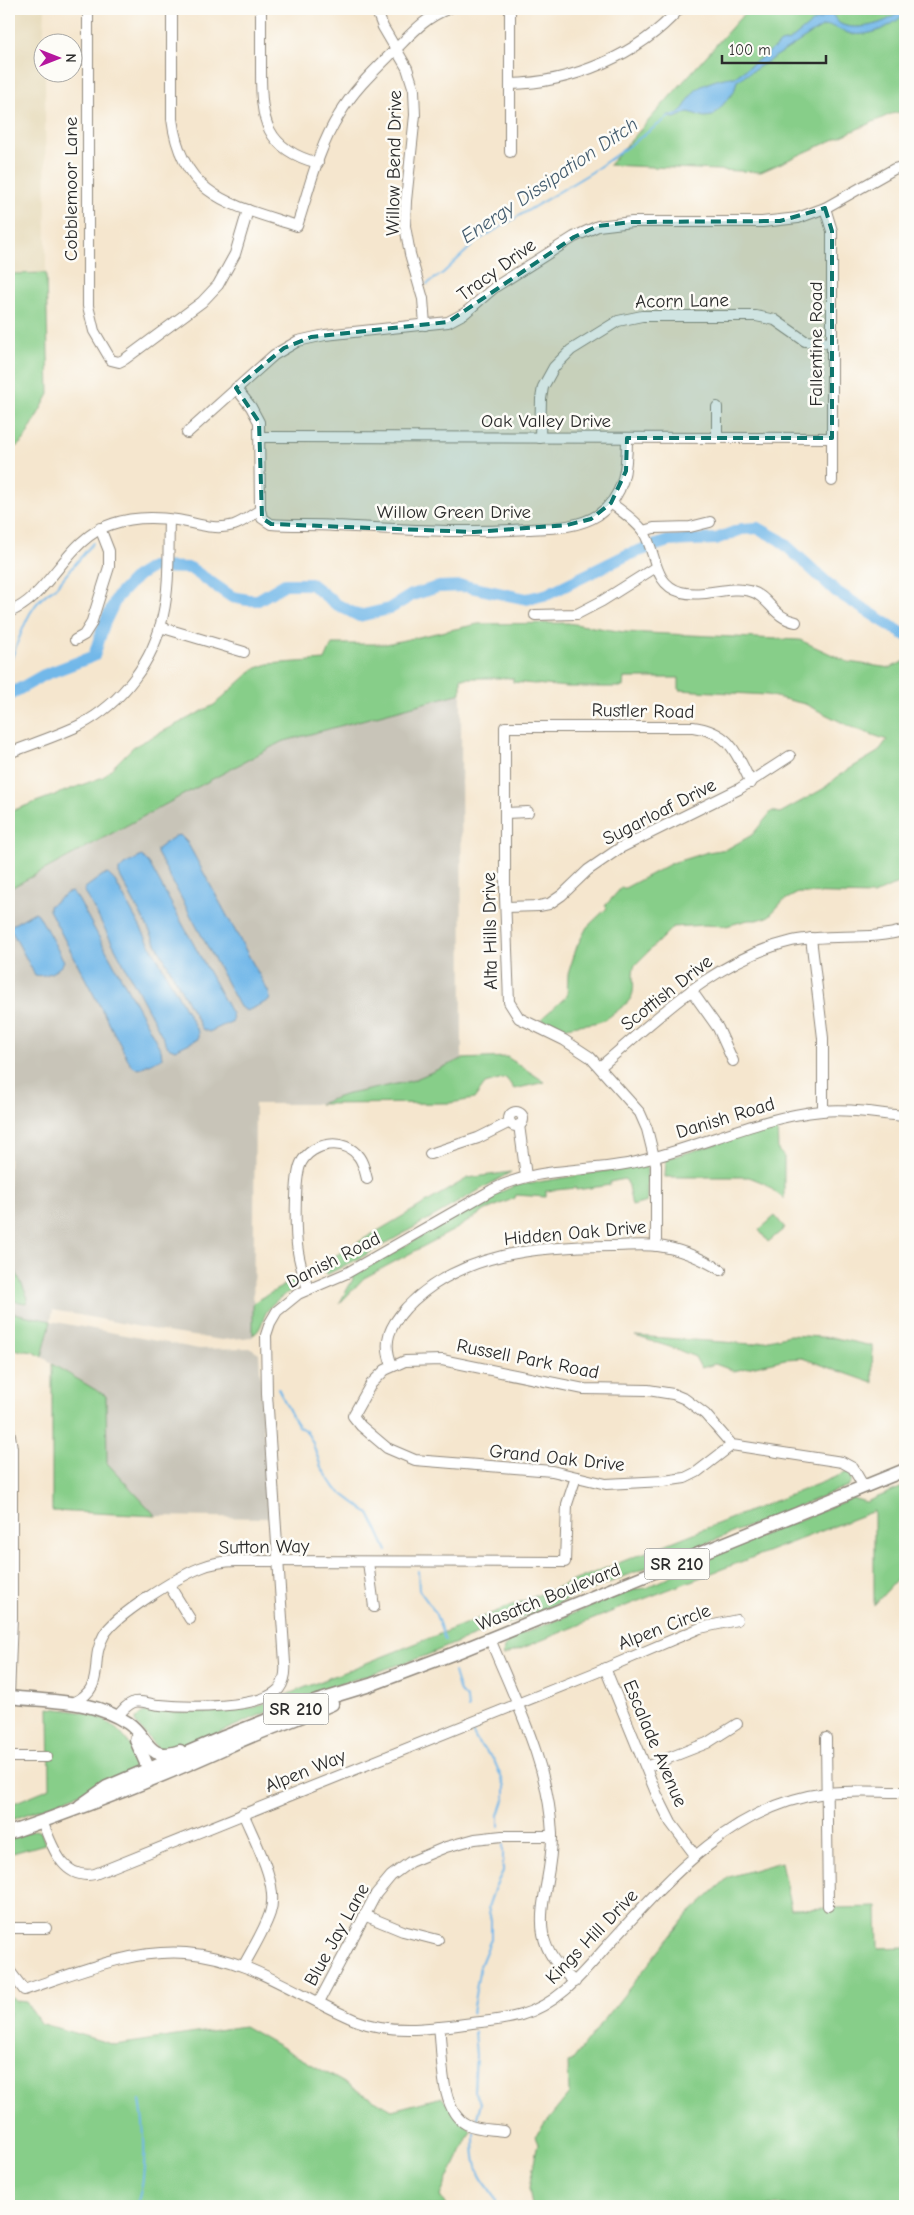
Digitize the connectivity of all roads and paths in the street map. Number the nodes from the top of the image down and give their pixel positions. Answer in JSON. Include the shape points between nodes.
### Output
{"nodes":[{"id":1,"x":88,"y":9,"type":"edge"},
{"id":2,"x":172,"y":9,"type":"edge"},
{"id":3,"x":261,"y":9,"type":"edge"},
{"id":4,"x":376,"y":9,"type":"edge"},
{"id":5,"x":448,"y":9,"type":"edge"},
{"id":6,"x":510,"y":9,"type":"edge"},
{"id":7,"x":679,"y":9,"type":"edge"},
{"id":8,"x":396,"y":50,"type":"junction"},
{"id":9,"x":510,"y":84,"type":"junction"},
{"id":10,"x":510,"y":152,"type":"dead end"},
{"id":11,"x":318,"y":163,"type":"junction"},
{"id":12,"x":905,"y":166,"type":"edge"},
{"id":13,"x":825,"y":208,"type":"junction"},
{"id":14,"x":248,"y":210,"type":"junction"},
{"id":15,"x":425,"y":326,"type":"junction"},
{"id":16,"x":832,"y":343,"type":"junction"},
{"id":17,"x":236,"y":388,"type":"junction"},
{"id":18,"x":717,"y":407,"type":"dead end"},
{"id":19,"x":187,"y":433,"type":"dead end"},
{"id":20,"x":261,"y":437,"type":"junction"},
{"id":21,"x":540,"y":438,"type":"junction"},
{"id":22,"x":627,"y":438,"type":"junction"},
{"id":23,"x":717,"y":438,"type":"junction"},
{"id":24,"x":832,"y":438,"type":"junction"},
{"id":25,"x":832,"y":481,"type":"dead end"},
{"id":26,"x":611,"y":503,"type":"junction"},
{"id":27,"x":260,"y":510,"type":"junction"},
{"id":28,"x":168,"y":520,"type":"junction"},
{"id":29,"x":710,"y":522,"type":"dead end"},
{"id":30,"x":100,"y":528,"type":"junction"},
{"id":31,"x":644,"y":534,"type":"junction"},
{"id":32,"x":656,"y":567,"type":"junction"},
{"id":33,"x":9,"y":612,"type":"edge"},
{"id":34,"x":535,"y":614,"type":"dead end"},
{"id":35,"x":796,"y":622,"type":"dead end"},
{"id":36,"x":160,"y":627,"type":"junction"},
{"id":37,"x":75,"y":640,"type":"dead end"},
{"id":38,"x":244,"y":652,"type":"dead end"},
{"id":39,"x":506,"y":727,"type":"joint"},
{"id":40,"x":9,"y":753,"type":"edge"},
{"id":41,"x":790,"y":756,"type":"dead end"},
{"id":42,"x":751,"y":783,"type":"junction"},
{"id":43,"x":528,"y":812,"type":"dead end"},
{"id":44,"x":505,"y":813,"type":"junction"},
{"id":45,"x":506,"y":907,"type":"junction"},
{"id":46,"x":905,"y":930,"type":"edge"},
{"id":47,"x":811,"y":938,"type":"junction"},
{"id":48,"x":691,"y":990,"type":"junction"},
{"id":49,"x":733,"y":1061,"type":"dead end"},
{"id":50,"x":600,"y":1066,"type":"junction"},
{"id":51,"x":823,"y":1110,"type":"junction"},
{"id":52,"x":905,"y":1116,"type":"edge"},
{"id":53,"x":430,"y":1154,"type":"dead end"},
{"id":54,"x":654,"y":1157,"type":"junction"},
{"id":55,"x":526,"y":1176,"type":"junction"},
{"id":56,"x":367,"y":1179,"type":"dead end"},
{"id":57,"x":656,"y":1246,"type":"junction"},
{"id":58,"x":721,"y":1270,"type":"dead end"},
{"id":59,"x":308,"y":1289,"type":"junction"},
{"id":60,"x":392,"y":1365,"type":"junction"},
{"id":61,"x":9,"y":1429,"type":"edge"},
{"id":62,"x":732,"y":1445,"type":"junction"},
{"id":63,"x":905,"y":1470,"type":"edge"},
{"id":64,"x":576,"y":1477,"type":"junction"},
{"id":65,"x":864,"y":1487,"type":"junction"},
{"id":66,"x":278,"y":1561,"type":"junction"},
{"id":67,"x":368,"y":1562,"type":"junction"},
{"id":68,"x":169,"y":1585,"type":"junction"},
{"id":69,"x":374,"y":1607,"type":"dead end"},
{"id":70,"x":190,"y":1619,"type":"dead end"},
{"id":71,"x":736,"y":1620,"type":"dead end"},
{"id":72,"x":10,"y":1626,"type":"edge"},
{"id":73,"x":490,"y":1639,"type":"junction"},
{"id":74,"x":605,"y":1668,"type":"junction"},
{"id":75,"x":9,"y":1697,"type":"edge"},
{"id":76,"x":73,"y":1703,"type":"junction"},
{"id":77,"x":517,"y":1704,"type":"junction"},
{"id":78,"x":117,"y":1717,"type":"junction"},
{"id":79,"x":737,"y":1724,"type":"dead end"},
{"id":80,"x":826,"y":1738,"type":"dead end"},
{"id":81,"x":227,"y":1741,"type":"junction"},
{"id":82,"x":9,"y":1757,"type":"edge"},
{"id":83,"x":47,"y":1757,"type":"dead end"},
{"id":84,"x":646,"y":1768,"type":"junction"},
{"id":85,"x":151,"y":1774,"type":"junction"},
{"id":86,"x":905,"y":1792,"type":"edge"},
{"id":87,"x":826,"y":1793,"type":"junction"},
{"id":88,"x":243,"y":1813,"type":"junction"},
{"id":89,"x":42,"y":1821,"type":"junction"},
{"id":90,"x":9,"y":1833,"type":"edge"},
{"id":91,"x":552,"y":1836,"type":"junction"},
{"id":92,"x":695,"y":1855,"type":"junction"},
{"id":93,"x":828,"y":1906,"type":"dead end"},
{"id":94,"x":364,"y":1915,"type":"junction"},
{"id":95,"x":9,"y":1928,"type":"edge"},
{"id":96,"x":46,"y":1928,"type":"dead end"},
{"id":97,"x":438,"y":1940,"type":"dead end"},
{"id":98,"x":244,"y":1966,"type":"junction"},
{"id":99,"x":9,"y":1970,"type":"edge"},
{"id":100,"x":575,"y":1982,"type":"junction"},
{"id":101,"x":319,"y":2002,"type":"junction"},
{"id":102,"x":439,"y":2027,"type":"junction"},
{"id":103,"x":504,"y":2131,"type":"dead end"}],
"edges":[{"from":1,"to":14,"type":"street","name":"Cobblemoor Lane","via":[[88,306],[100,343],[114,362],[125,359],[210,294],[230,265]]},
{"from":2,"to":14,"type":"street","via":[[172,119],[178,149],[204,188],[222,200]]},
{"from":3,"to":11,"type":"street","via":[[264,118],[270,132],[281,144],[294,154]]},
{"from":4,"to":8,"type":"street","name":"Willow Bend Drive"},
{"from":5,"to":8,"type":"street","via":[[432,17]]},
{"from":6,"to":9,"type":"street"},
{"from":7,"to":9,"type":"street","via":[[656,32],[615,58],[543,80]]},
{"from":8,"to":11,"type":"street","via":[[348,100]]},
{"from":8,"to":15,"type":"street","name":"Willow Bend Drive","via":[[411,78],[416,102],[406,226],[423,299]]},
{"from":9,"to":10,"type":"street"},
{"from":11,"to":14,"type":"street","via":[[297,226]]},
{"from":12,"to":13,"type":"street","name":"Tracy Drive"},
{"from":13,"to":15,"type":"street","name":"Tracy Drive","via":[[780,221],[632,222],[598,226],[574,237],[503,282],[458,318]]},
{"from":13,"to":16,"type":"street","name":"Fallentine Road","via":[[832,231]]},
{"from":15,"to":17,"type":"street","name":"Tracy Drive","via":[[325,335],[298,341],[274,355]]},
{"from":16,"to":21,"type":"street","name":"Acorn Lane","via":[[805,341],[775,320],[756,316],[642,316],[618,321],[571,350],[554,367],[543,387]]},
{"from":16,"to":24,"type":"street","name":"Fallentine Road"},
{"from":17,"to":19,"type":"street","name":"Tracy Drive"},
{"from":17,"to":20,"type":"street","via":[[256,414]]},
{"from":18,"to":23,"type":"street"},
{"from":20,"to":21,"type":"street","name":"Oak Valley Drive"},
{"from":20,"to":27,"type":"street"},
{"from":21,"to":22,"type":"street","name":"Oak Valley Drive"},
{"from":22,"to":23,"type":"street","name":"Oak Valley Drive"},
{"from":22,"to":26,"type":"street","name":"Willow Green Drive","via":[[626,471],[619,492]]},
{"from":23,"to":24,"type":"street","name":"Oak Valley Drive"},
{"from":24,"to":25,"type":"street","name":"Fallentine Road"},
{"from":26,"to":27,"type":"street","name":"Willow Green Drive","via":[[591,519],[567,525],[474,532],[271,524],[262,518]]},
{"from":26,"to":31,"type":"street"},
{"from":27,"to":28,"type":"street","via":[[234,525],[223,527]]},
{"from":28,"to":30,"type":"street","via":[[125,521]]},
{"from":28,"to":36,"type":"street","via":[[168,579]]},
{"from":29,"to":31,"type":"street","via":[[690,527],[654,528]]},
{"from":30,"to":33,"type":"street","via":[[84,540],[24,604]]},
{"from":30,"to":37,"type":"street","via":[[109,551],[108,567],[91,624],[84,635]]},
{"from":31,"to":32,"type":"street"},
{"from":32,"to":34,"type":"street","via":[[577,614]]},
{"from":32,"to":35,"type":"street","via":[[662,580],[675,590],[693,594],[752,591],[780,617]]},
{"from":36,"to":38,"type":"street"},
{"from":36,"to":40,"type":"street","via":[[137,676],[112,702],[81,724]]},
{"from":39,"to":42,"type":"street","name":"Rustler Road","via":[[692,726],[707,729],[728,741]]},
{"from":39,"to":44,"type":"street","name":"Alta Hills Drive"},
{"from":41,"to":42,"type":"street","name":"Sugarloaf Drive"},
{"from":42,"to":45,"type":"street","name":"Sugarloaf Drive","via":[[620,848],[588,870],[549,904]]},
{"from":43,"to":44,"type":"street"},
{"from":44,"to":45,"type":"street","name":"Alta Hills Drive"},
{"from":45,"to":50,"type":"street","name":"Alta Hills Drive","via":[[507,992],[513,1011],[526,1023],[576,1046]]},
{"from":46,"to":47,"type":"street","name":"Scottish Drive"},
{"from":47,"to":48,"type":"street","name":"Scottish Drive","via":[[753,953]]},
{"from":47,"to":51,"type":"street","via":[[823,1038]]},
{"from":48,"to":49,"type":"street","via":[[714,1021]]},
{"from":48,"to":50,"type":"street","name":"Scottish Drive"},
{"from":50,"to":54,"type":"street","name":"Alta Hills Drive","via":[[640,1113]]},
{"from":51,"to":52,"type":"street","name":"Danish Road"},
{"from":51,"to":54,"type":"street","name":"Danish Road","via":[[776,1118]]},
{"from":53,"to":55,"type":"street","via":[[514,1124]]},
{"from":54,"to":55,"type":"street","name":"Danish Road","via":[[621,1165]]},
{"from":54,"to":57,"type":"street","name":"Hidden Oak Drive"},
{"from":55,"to":59,"type":"street","name":"Danish Road","via":[[492,1190],[347,1273]]},
{"from":56,"to":59,"type":"street","via":[[358,1156],[344,1146],[316,1148],[302,1163],[297,1180],[297,1250]]},
{"from":57,"to":58,"type":"street","via":[[684,1252]]},
{"from":57,"to":60,"type":"street","name":"Hidden Oak Drive","via":[[582,1246],[517,1252],[468,1266],[439,1282],[396,1319],[387,1340]]},
{"from":59,"to":66,"type":"street","name":"Danish Road","via":[[277,1311],[266,1336]]},
{"from":60,"to":62,"type":"street","name":"Russell Park Road","via":[[417,1359],[442,1360],[584,1389],[666,1393],[700,1410]]},
{"from":60,"to":64,"type":"street","name":"Grand Oak Drive","via":[[371,1384],[353,1416],[388,1448],[415,1460],[552,1471]]},
{"from":61,"to":72,"type":"street","via":[[12,1448]]},
{"from":62,"to":64,"type":"street","name":"Grand Oak Drive","via":[[697,1472],[676,1480],[606,1484]]},
{"from":62,"to":65,"type":"street","via":[[842,1462],[853,1468]]},
{"from":63,"to":65,"type":"main road","name":"Wasatch Boulevard","number":"SR 210"},
{"from":64,"to":67,"type":"street","name":"Sutton Way","via":[[567,1504],[565,1562],[468,1566]]},
{"from":65,"to":73,"type":"main road","name":"Wasatch Boulevard","number":"SR 210"},
{"from":66,"to":67,"type":"street","name":"Sutton Way"},
{"from":66,"to":68,"type":"street","name":"Sutton Way","via":[[214,1563]]},
{"from":66,"to":78,"type":"street","name":"Danish Road","via":[[285,1667],[284,1680],[278,1689],[267,1697],[221,1706],[136,1702],[128,1705]]},
{"from":67,"to":69,"type":"street"},
{"from":68,"to":70,"type":"street"},
{"from":68,"to":76,"type":"street","name":"Sutton Way","via":[[108,1628],[98,1647],[90,1692]]},
{"from":71,"to":74,"type":"street","name":"Alpen Circle","via":[[700,1628]]},
{"from":72,"to":75,"type":"street"},
{"from":73,"to":77,"type":"street"},
{"from":73,"to":81,"type":"main road","name":"Wasatch Boulevard","number":"SR 210","via":[[370,1685],[312,1713]]},
{"from":74,"to":77,"type":"street","name":"Alpen Way"},
{"from":74,"to":84,"type":"street","name":"Escalade Avenue"},
{"from":75,"to":76,"type":"main road","name":"Wasatch Boulevard"},
{"from":76,"to":78,"type":"main road","name":"Wasatch Boulevard","via":[[100,1708]]},
{"from":77,"to":88,"type":"street","name":"Alpen Way"},
{"from":77,"to":91,"type":"street","via":[[542,1772]]},
{"from":78,"to":81,"type":"main road","name":"Wasatch Boulevard","via":[[131,1725],[148,1747],[161,1753]]},
{"from":78,"to":85,"type":"main road","name":"Wasatch Boulevard","via":[[136,1740]]},
{"from":79,"to":84,"type":"street","via":[[707,1743]]},
{"from":80,"to":87,"type":"street"},
{"from":81,"to":85,"type":"main road","name":"Wasatch Boulevard","number":"SR 210","via":[[200,1760]]},
{"from":82,"to":83,"type":"street"},
{"from":84,"to":92,"type":"street","name":"Escalade Avenue","via":[[671,1823]]},
{"from":85,"to":89,"type":"main road","number":"SR 210","via":[[107,1787],[80,1806]]},
{"from":86,"to":87,"type":"street","name":"Kings Hill Drive"},
{"from":87,"to":92,"type":"street","name":"Kings Hill Drive","via":[[784,1802],[762,1812]]},
{"from":87,"to":93,"type":"street"},
{"from":88,"to":89,"type":"street","name":"Alpen Way","via":[[88,1875],[74,1874],[62,1863]]},
{"from":88,"to":98,"type":"street","via":[[272,1894],[270,1912]]},
{"from":89,"to":90,"type":"main road","number":"SR 210"},
{"from":91,"to":94,"type":"street","name":"Blue Jay Lane","via":[[489,1836],[429,1853],[392,1876]]},
{"from":91,"to":100,"type":"street","via":[[542,1906],[543,1937],[547,1951]]},
{"from":92,"to":100,"type":"street","name":"Kings Hill Drive","via":[[646,1903]]},
{"from":94,"to":97,"type":"street","via":[[403,1931]]},
{"from":94,"to":101,"type":"street","name":"Blue Jay Lane"},
{"from":95,"to":96,"type":"street"},
{"from":98,"to":99,"type":"street","name":"Kings Hill Drive","via":[[186,1953],[140,1955],[100,1964],[24,1990]]},
{"from":98,"to":101,"type":"street","name":"Kings Hill Drive"},
{"from":100,"to":102,"type":"street","name":"Kings Hill Drive","via":[[552,2002],[522,2015]]},
{"from":101,"to":102,"type":"street","name":"Kings Hill Drive","via":[[376,2026],[396,2029]]},
{"from":102,"to":103,"type":"street","via":[[446,2091],[458,2116],[468,2126]]}]}
